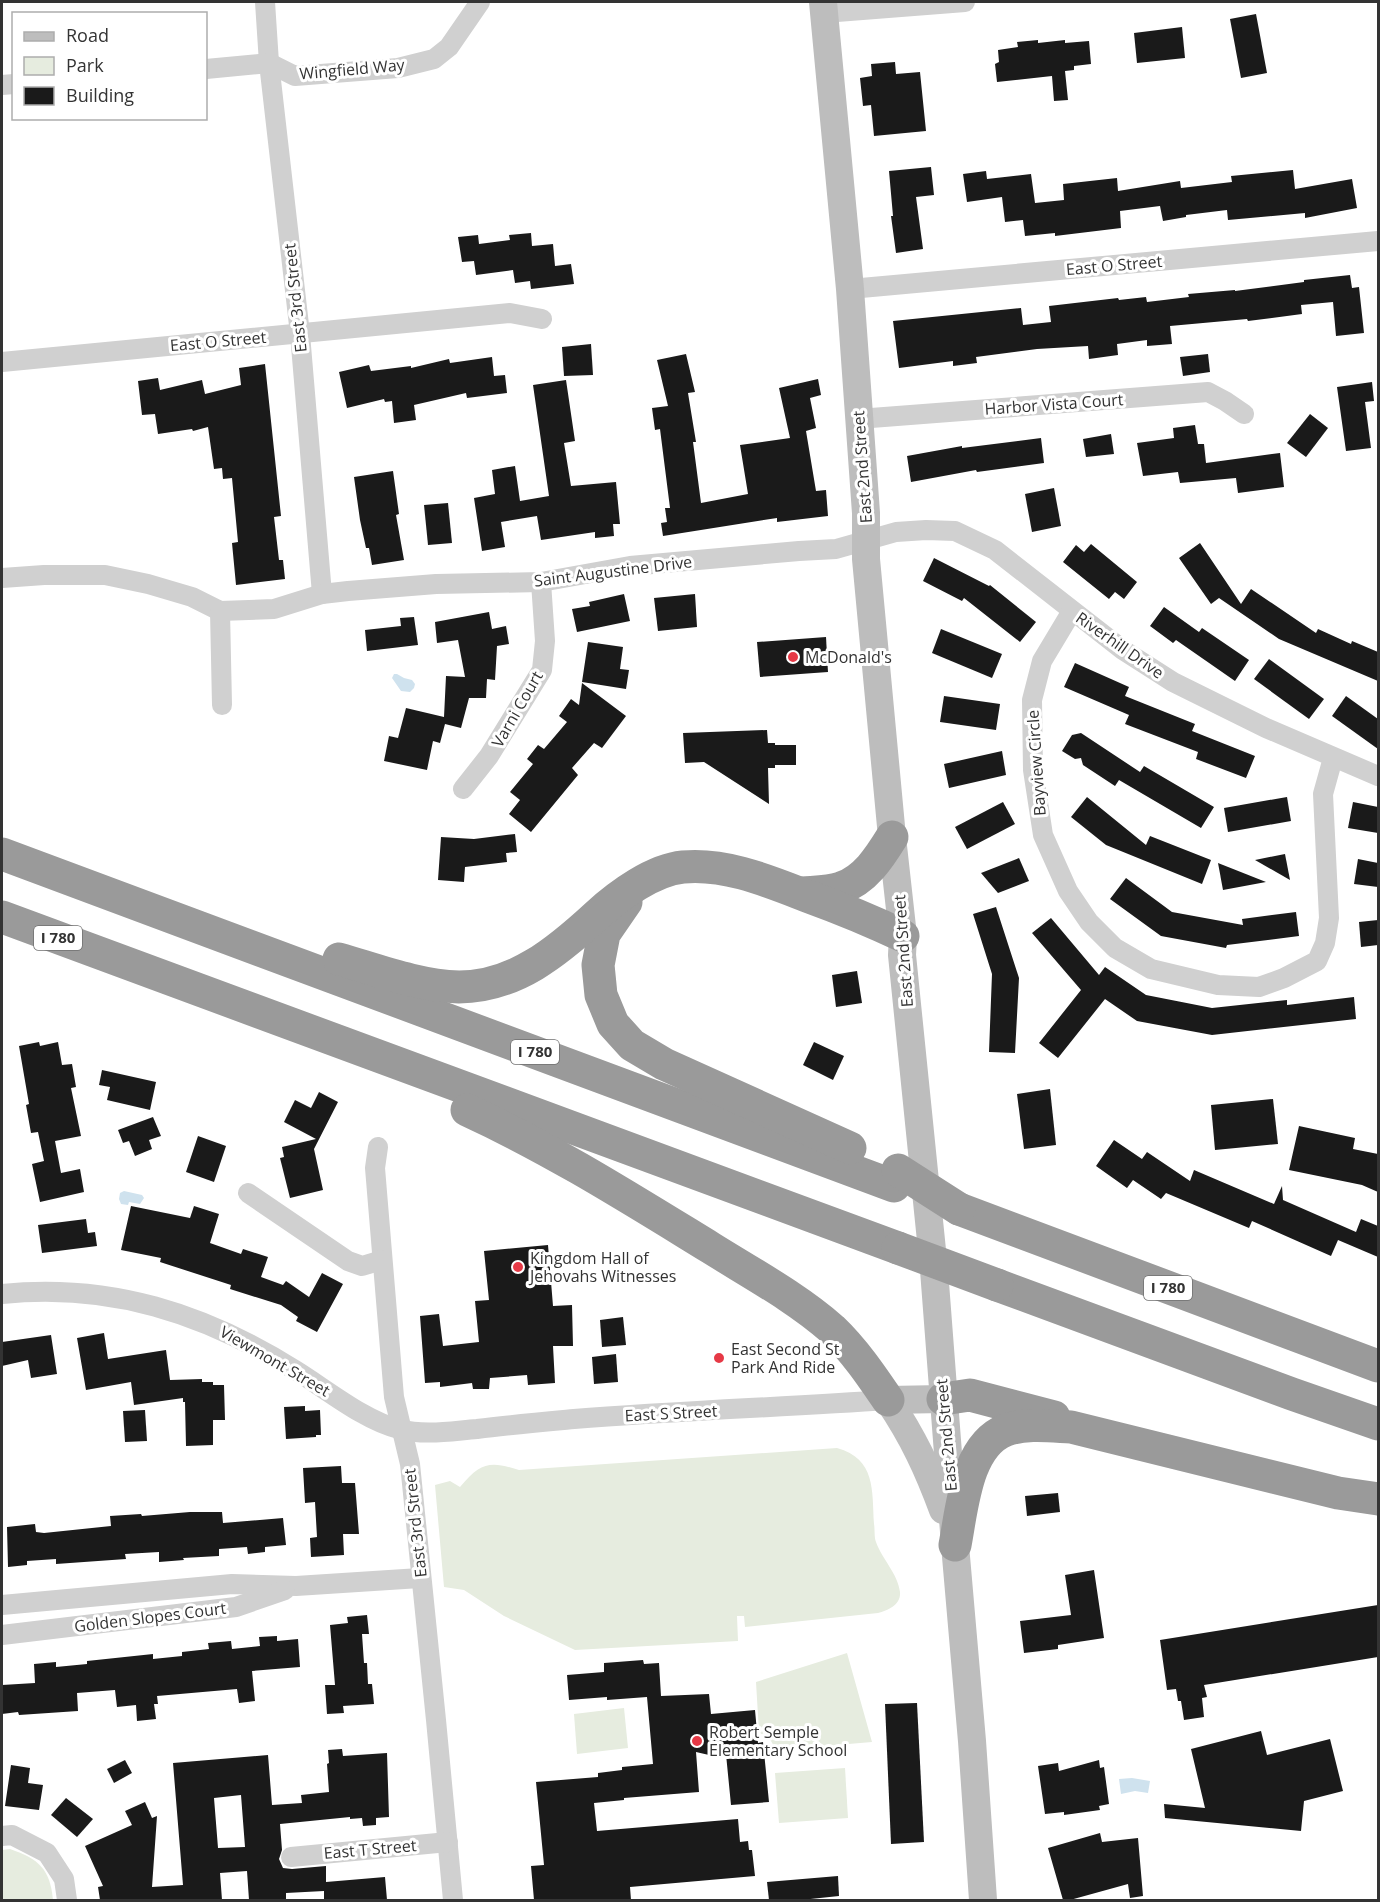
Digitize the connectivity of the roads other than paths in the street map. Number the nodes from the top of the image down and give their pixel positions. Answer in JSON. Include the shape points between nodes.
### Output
{"nodes":[{"id":1,"x":265,"y":2,"type":"edge"},
{"id":2,"x":480,"y":2,"type":"edge"},
{"id":3,"x":965,"y":2,"type":"edge"},
{"id":4,"x":824,"y":7,"type":"edge"},
{"id":5,"x":269,"y":63,"type":"junction"},
{"id":6,"x":207,"y":69,"type":"edge"},
{"id":7,"x":1378,"y":241,"type":"edge"},
{"id":8,"x":850,"y":289,"type":"junction"},
{"id":9,"x":542,"y":319,"type":"dead end"},
{"id":10,"x":300,"y":334,"type":"junction"},
{"id":11,"x":2,"y":362,"type":"edge"},
{"id":12,"x":1244,"y":414,"type":"dead end"},
{"id":13,"x":858,"y":419,"type":"junction"},
{"id":14,"x":866,"y":541,"type":"junction"},
{"id":15,"x":2,"y":578,"type":"edge"},
{"id":16,"x":541,"y":582,"type":"junction"},
{"id":17,"x":322,"y":594,"type":"junction"},
{"id":18,"x":220,"y":611,"type":"junction"},
{"id":19,"x":1072,"y":611,"type":"junction"},
{"id":20,"x":222,"y":705,"type":"dead end"},
{"id":21,"x":1333,"y":758,"type":"junction"},
{"id":22,"x":1378,"y":776,"type":"edge"},
{"id":23,"x":463,"y":789,"type":"dead end"},
{"id":24,"x":2,"y":835,"type":"edge"},
{"id":25,"x":892,"y":837,"type":"junction"},
{"id":26,"x":2,"y":854,"type":"edge"},
{"id":27,"x":96,"y":888,"type":"junction"},
{"id":28,"x":634,"y":888,"type":"junction"},
{"id":29,"x":801,"y":894,"type":"junction"},
{"id":30,"x":2,"y":917,"type":"edge"},
{"id":31,"x":176,"y":919,"type":"junction"},
{"id":32,"x":2,"y":932,"type":"edge"},
{"id":33,"x":903,"y":936,"type":"junction"},
{"id":34,"x":114,"y":959,"type":"junction"},
{"id":35,"x":332,"y":1039,"type":"junction"},
{"id":36,"x":378,"y":1147,"type":"dead end"},
{"id":37,"x":896,"y":1178,"type":"junction"},
{"id":38,"x":248,"y":1193,"type":"dead end"},
{"id":39,"x":382,"y":1260,"type":"junction"},
{"id":40,"x":2,"y":1290,"type":"edge"},
{"id":41,"x":1378,"y":1366,"type":"edge"},
{"id":42,"x":943,"y":1399,"type":"junction"},
{"id":43,"x":888,"y":1400,"type":"junction"},
{"id":44,"x":1378,"y":1424,"type":"edge"},
{"id":45,"x":1071,"y":1427,"type":"junction"},
{"id":46,"x":400,"y":1430,"type":"junction"},
{"id":47,"x":1378,"y":1499,"type":"edge"},
{"id":48,"x":955,"y":1545,"type":"junction"},
{"id":49,"x":420,"y":1578,"type":"junction"},
{"id":50,"x":296,"y":1586,"type":"junction"},
{"id":51,"x":2,"y":1605,"type":"edge"},
{"id":52,"x":2,"y":1635,"type":"edge"},
{"id":53,"x":2,"y":1836,"type":"edge"},
{"id":54,"x":448,"y":1842,"type":"junction"},
{"id":55,"x":291,"y":1857,"type":"dead end"},
{"id":56,"x":67,"y":1900,"type":"edge"},
{"id":57,"x":453,"y":1900,"type":"edge"},
{"id":58,"x":983,"y":1900,"type":"edge"}],
"edges":[{"from":1,"to":5,"type":"street","name":"East 3rd Street"},
{"from":2,"to":5,"type":"street","name":"Wingfield Way","via":[[449,47],[434,59],[398,68],[295,76]]},
{"from":3,"to":4,"type":"street"},
{"from":4,"to":8,"type":"main road","name":"East 2nd Street"},
{"from":5,"to":6,"type":"street"},
{"from":5,"to":10,"type":"street","name":"East 3rd Street"},
{"from":7,"to":8,"type":"street","name":"East O Street"},
{"from":8,"to":13,"type":"main road","name":"East 2nd Street"},
{"from":9,"to":10,"type":"street","name":"East O Street","via":[[510,313]]},
{"from":10,"to":11,"type":"street","name":"East O Street"},
{"from":10,"to":17,"type":"street","name":"East 3rd Street"},
{"from":12,"to":13,"type":"street","name":"Harbor Vista Court","via":[[1208,392]]},
{"from":13,"to":14,"type":"main road","name":"East 2nd Street"},
{"from":14,"to":16,"type":"street","name":"Saint Augustine Drive","via":[[836,549],[630,566]]},
{"from":14,"to":19,"type":"street","name":"Riverhill Drive","via":[[896,532],[955,531],[995,550]]},
{"from":14,"to":25,"type":"main road","name":"East 2nd Street"},
{"from":15,"to":18,"type":"street","via":[[105,575],[192,597]]},
{"from":16,"to":17,"type":"street","name":"Saint Augustine Drive","via":[[436,584]]},
{"from":16,"to":23,"type":"street","name":"Varni Court","via":[[545,641],[542,670],[489,756]]},
{"from":17,"to":18,"type":"street","name":"Saint Augustine Drive","via":[[273,609]]},
{"from":18,"to":20,"type":"street"},
{"from":19,"to":21,"type":"street","name":"Riverhill Drive","via":[[1173,682]]},
{"from":19,"to":21,"type":"street","name":"Bayview Circle","via":[[1042,661],[1032,699],[1034,770],[1042,835],[1068,891],[1089,921],[1115,948],[1151,969],[1218,986],[1259,987],[1317,961],[1329,918],[1323,794]]},
{"from":21,"to":22,"type":"street","name":"Riverhill Drive"},
{"from":24,"to":27,"type":"highway"},
{"from":25,"to":29,"type":"highway","via":[[879,858],[856,881],[840,889]]},
{"from":25,"to":33,"type":"main road","name":"East 2nd Street"},
{"from":26,"to":27,"type":"highway","number":"I 780"},
{"from":27,"to":31,"type":"highway","number":"I 780"},
{"from":28,"to":29,"type":"highway","via":[[666,871],[711,867],[756,877]]},
{"from":28,"to":31,"type":"highway","via":[[616,897],[537,964],[502,980],[459,987],[417,981],[239,927]]},
{"from":28,"to":37,"type":"highway","via":[[604,934],[598,965],[601,995],[613,1024],[632,1045],[664,1064]]},
{"from":29,"to":33,"type":"highway"},
{"from":30,"to":34,"type":"highway","number":"I 780"},
{"from":31,"to":37,"type":"highway","number":"I 780"},
{"from":32,"to":34,"type":"highway"},
{"from":33,"to":42,"type":"main road","name":"East 2nd Street"},
{"from":34,"to":35,"type":"highway","number":"I 780"},
{"from":35,"to":43,"type":"highway","via":[[415,1086],[546,1148],[814,1314],[849,1346]]},
{"from":35,"to":44,"type":"highway","number":"I 780","bridge":true},
{"from":36,"to":39,"type":"street","name":"East 3rd Street","via":[[375,1168]]},
{"from":37,"to":41,"type":"highway","number":"I 780","bridge":true,"via":[[958,1209]]},
{"from":38,"to":39,"type":"street","via":[[348,1261],[362,1266]]},
{"from":39,"to":46,"type":"street","name":"East 3rd Street"},
{"from":40,"to":46,"type":"street","name":"Viewmont Street","via":[[97,1294],[177,1311],[253,1344],[381,1425]]},
{"from":42,"to":43,"type":"main road","name":"East S Street"},
{"from":42,"to":45,"type":"highway","via":[[970,1395],[1053,1417]]},
{"from":42,"to":48,"type":"main road","name":"East 2nd Street"},
{"from":43,"to":46,"type":"street","name":"East S Street","via":[[639,1414],[423,1434]]},
{"from":43,"to":48,"type":"main road","via":[[927,1466]]},
{"from":45,"to":47,"type":"highway"},
{"from":45,"to":48,"type":"highway","via":[[1005,1430],[987,1442],[969,1478]]},
{"from":46,"to":49,"type":"street","name":"East 3rd Street","via":[[410,1464]]},
{"from":48,"to":58,"type":"main road","name":"East 2nd Street"},
{"from":49,"to":50,"type":"street","name":"Golden Slopes Court"},
{"from":49,"to":54,"type":"street","name":"East 3rd Street"},
{"from":50,"to":51,"type":"street","name":"Golden Slopes Court","via":[[232,1584]]},
{"from":50,"to":52,"type":"street","name":"Golden Slopes Court","via":[[236,1607]]},
{"from":53,"to":56,"type":"street","via":[[12,1835],[47,1853],[64,1879]]},
{"from":54,"to":55,"type":"street","name":"East T Street"},
{"from":54,"to":57,"type":"street","name":"East 3rd Street"}]}
